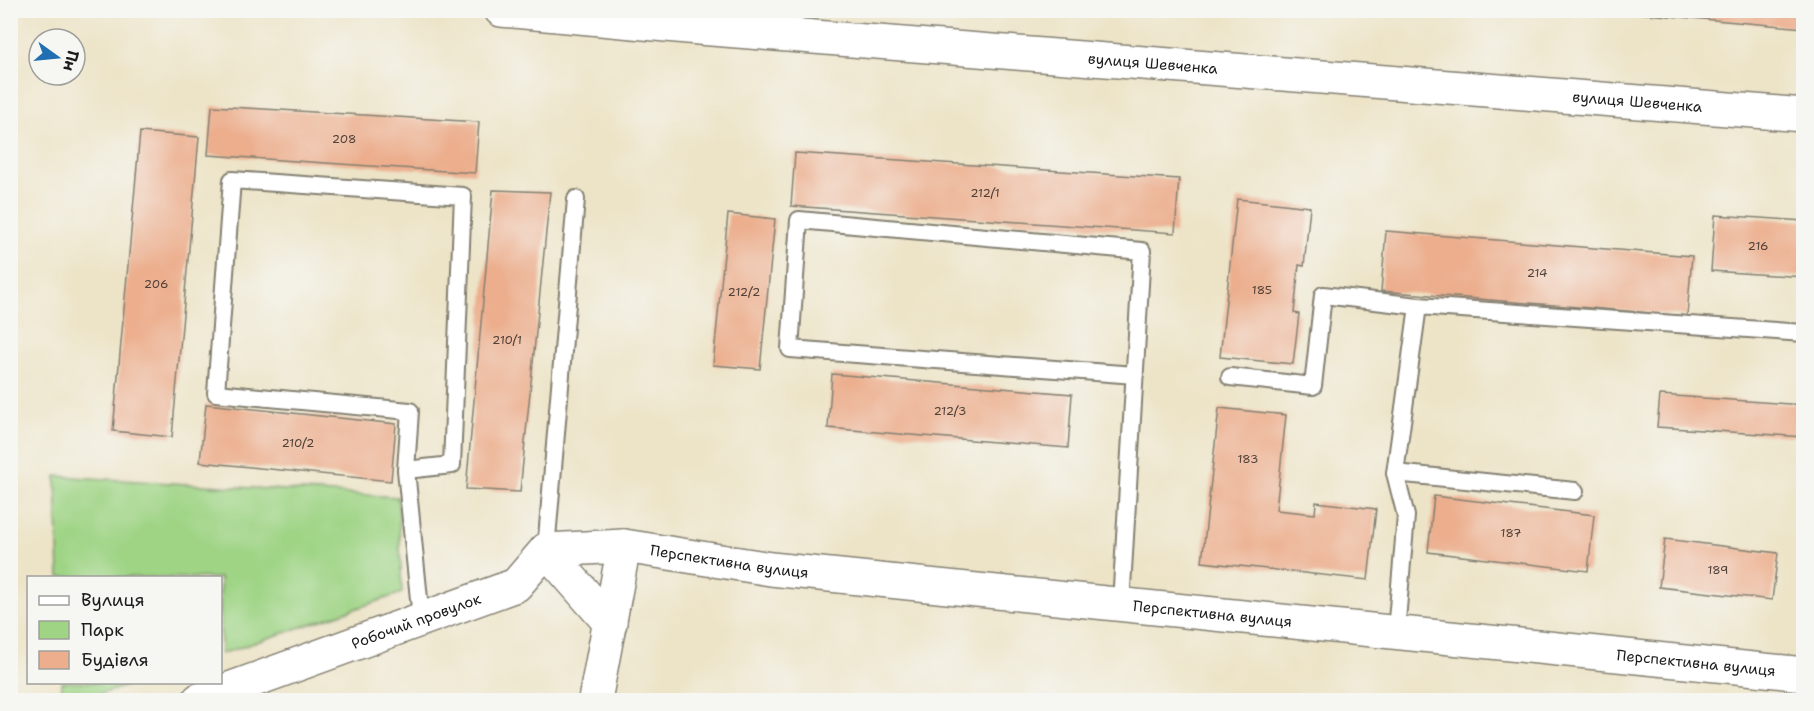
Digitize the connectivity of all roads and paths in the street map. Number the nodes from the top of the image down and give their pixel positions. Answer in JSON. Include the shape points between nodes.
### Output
{"nodes":[{"id":1,"x":501,"y":10,"type":"edge"},
{"id":2,"x":1803,"y":115,"type":"edge"},
{"id":3,"x":576,"y":199,"type":"dead end"},
{"id":4,"x":1418,"y":306,"type":"junction"},
{"id":5,"x":1803,"y":333,"type":"edge"},
{"id":6,"x":1135,"y":375,"type":"junction"},
{"id":7,"x":1230,"y":377,"type":"dead end"},
{"id":8,"x":406,"y":470,"type":"junction"},
{"id":9,"x":1395,"y":473,"type":"junction"},
{"id":10,"x":1575,"y":490,"type":"dead end"},
{"id":11,"x":624,"y":546,"type":"junction"},
{"id":12,"x":546,"y":550,"type":"junction"},
{"id":13,"x":1121,"y":604,"type":"junction"},
{"id":14,"x":421,"y":620,"type":"junction"},
{"id":15,"x":610,"y":623,"type":"junction"},
{"id":16,"x":1396,"y":632,"type":"junction"},
{"id":17,"x":1803,"y":674,"type":"edge"},
{"id":18,"x":199,"y":700,"type":"edge"},
{"id":19,"x":595,"y":700,"type":"edge"}],
"edges":[{"from":1,"to":2,"type":"street","name":"вулиця Шевченка"},
{"from":3,"to":12,"type":"lane"},
{"from":4,"to":5,"type":"lane"},
{"from":4,"to":7,"type":"lane","via":[[1323,295],[1312,386]]},
{"from":4,"to":9,"type":"lane"},
{"from":6,"to":6,"type":"lane","via":[[1142,251],[800,220],[790,349]]},
{"from":6,"to":13,"type":"lane"},
{"from":8,"to":8,"type":"lane","via":[[410,411],[216,393],[232,180],[463,196],[452,465]]},
{"from":8,"to":14,"type":"lane"},
{"from":9,"to":10,"type":"lane"},
{"from":9,"to":16,"type":"lane","via":[[1406,516]]},
{"from":11,"to":12,"type":"street"},
{"from":11,"to":13,"type":"street","name":"Перспективна вулиця","via":[[771,568]]},
{"from":11,"to":15,"type":"street"},
{"from":12,"to":14,"type":"street","name":"Робочий провулок","via":[[516,585]]},
{"from":12,"to":15,"type":"street"},
{"from":13,"to":16,"type":"street","name":"Перспективна вулиця"},
{"from":14,"to":18,"type":"street","name":"Робочий провулок"},
{"from":15,"to":19,"type":"street"},
{"from":16,"to":17,"type":"street","name":"Перспективна вулиця"}]}
